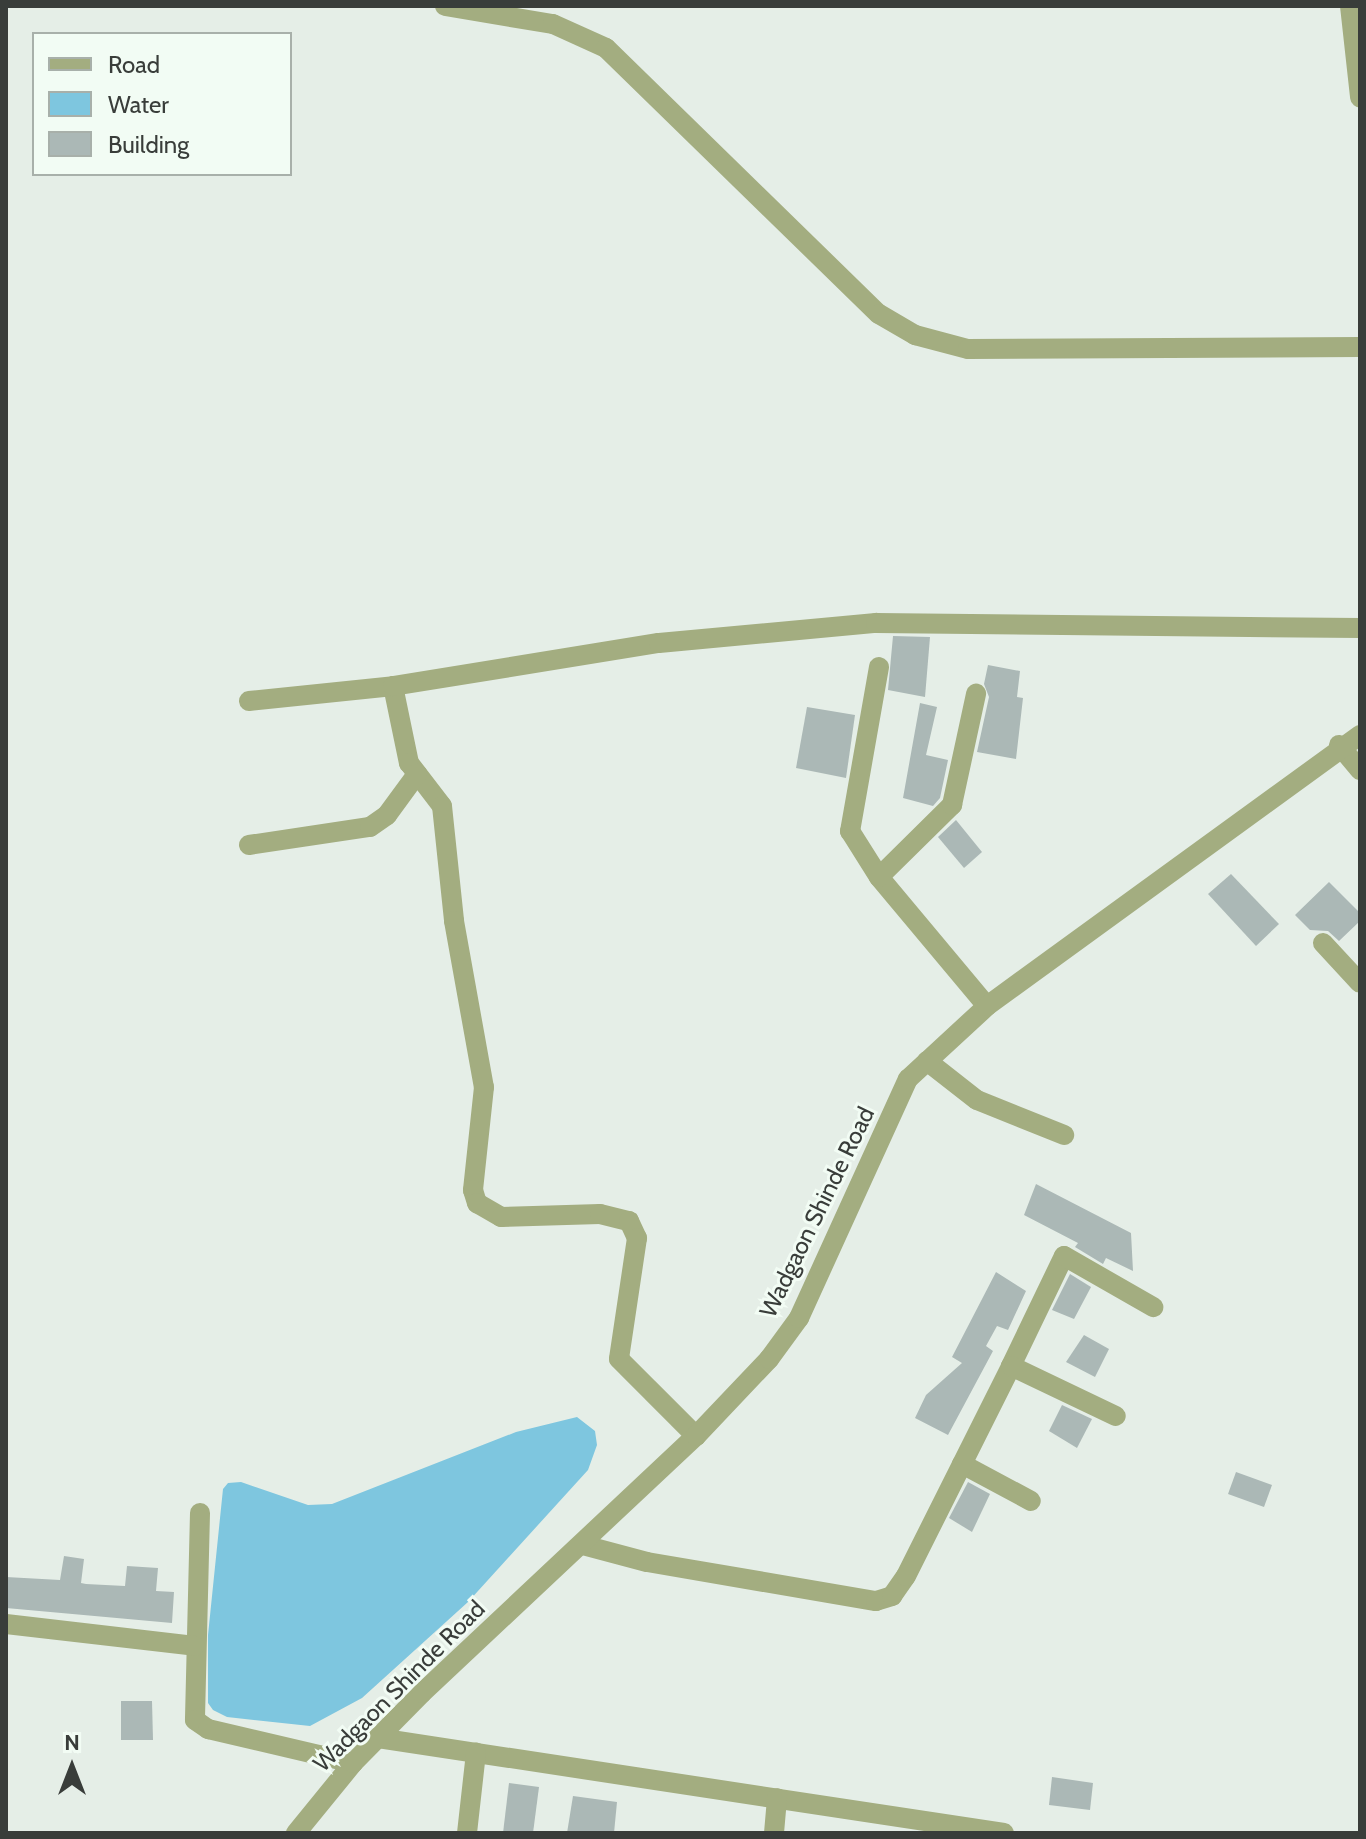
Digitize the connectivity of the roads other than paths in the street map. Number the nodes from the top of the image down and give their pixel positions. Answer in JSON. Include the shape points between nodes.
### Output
{"nodes":[{"id":1,"x":445,"y":6,"type":"edge"},
{"id":2,"x":1350,"y":6,"type":"edge"},
{"id":3,"x":1360,"y":97,"type":"edge"},
{"id":4,"x":1360,"y":347,"type":"edge"},
{"id":5,"x":1360,"y":628,"type":"edge"},
{"id":6,"x":879,"y":667,"type":"dead end"},
{"id":7,"x":393,"y":686,"type":"junction"},
{"id":8,"x":976,"y":694,"type":"dead end"},
{"id":9,"x":249,"y":701,"type":"dead end"},
{"id":10,"x":1360,"y":735,"type":"edge"},
{"id":11,"x":1339,"y":745,"type":"junction"},
{"id":12,"x":1360,"y":770,"type":"edge"},
{"id":13,"x":417,"y":774,"type":"junction"},
{"id":14,"x":249,"y":845,"type":"dead end"},
{"id":15,"x":879,"y":877,"type":"junction"},
{"id":16,"x":1323,"y":943,"type":"dead end"},
{"id":17,"x":1360,"y":983,"type":"edge"},
{"id":18,"x":987,"y":1006,"type":"junction"},
{"id":19,"x":927,"y":1061,"type":"junction"},
{"id":20,"x":1064,"y":1135,"type":"dead end"},
{"id":21,"x":1153,"y":1307,"type":"dead end"},
{"id":22,"x":1011,"y":1366,"type":"junction"},
{"id":23,"x":1116,"y":1416,"type":"dead end"},
{"id":24,"x":696,"y":1436,"type":"junction"},
{"id":25,"x":962,"y":1464,"type":"junction"},
{"id":26,"x":1031,"y":1501,"type":"dead end"},
{"id":27,"x":200,"y":1513,"type":"dead end"},
{"id":28,"x":583,"y":1545,"type":"junction"},
{"id":29,"x":6,"y":1624,"type":"edge"},
{"id":30,"x":195,"y":1646,"type":"junction"},
{"id":31,"x":378,"y":1738,"type":"junction"},
{"id":32,"x":476,"y":1753,"type":"junction"},
{"id":33,"x":353,"y":1763,"type":"junction"},
{"id":34,"x":777,"y":1798,"type":"junction"},
{"id":35,"x":887,"y":1824,"type":"edge"},
{"id":36,"x":994,"y":1832,"type":"edge"},
{"id":37,"x":296,"y":1833,"type":"edge"},
{"id":38,"x":467,"y":1833,"type":"edge"},
{"id":39,"x":774,"y":1833,"type":"edge"}],
"edges":[{"from":1,"to":4,"type":"street","via":[[553,24],[606,48],[879,314],[915,335],[968,349]]},
{"from":2,"to":3,"type":"street"},
{"from":5,"to":7,"type":"street","via":[[876,623],[659,643]]},
{"from":6,"to":15,"type":"street","via":[[850,831]]},
{"from":7,"to":9,"type":"street"},
{"from":7,"to":13,"type":"street","via":[[409,763]]},
{"from":8,"to":15,"type":"street","via":[[952,805]]},
{"from":10,"to":11,"type":"street","name":"Wadgaon Shinde Road"},
{"from":11,"to":12,"type":"street"},
{"from":11,"to":18,"type":"street","name":"Wadgaon Shinde Road"},
{"from":13,"to":14,"type":"street","via":[[387,815],[370,827]]},
{"from":13,"to":24,"type":"street","via":[[442,806],[454,921],[483,1071],[473,1190],[477,1203],[501,1217],[619,1215],[629,1221],[637,1238],[619,1359]]},
{"from":15,"to":18,"type":"street"},
{"from":16,"to":17,"type":"street"},
{"from":18,"to":19,"type":"street","name":"Wadgaon Shinde Road"},
{"from":19,"to":20,"type":"street","via":[[977,1100]]},
{"from":19,"to":24,"type":"street","name":"Wadgaon Shinde Road","via":[[908,1079],[799,1318],[769,1359]]},
{"from":21,"to":22,"type":"street","via":[[1064,1256]]},
{"from":22,"to":23,"type":"street"},
{"from":22,"to":25,"type":"street"},
{"from":24,"to":28,"type":"street","name":"Wadgaon Shinde Road"},
{"from":25,"to":26,"type":"street"},
{"from":25,"to":28,"type":"street","via":[[906,1576],[892,1596],[876,1601],[647,1562]]},
{"from":27,"to":30,"type":"street"},
{"from":28,"to":31,"type":"street","name":"Wadgaon Shinde Road"},
{"from":29,"to":30,"type":"street"},
{"from":30,"to":33,"type":"street","via":[[195,1720],[208,1729]]},
{"from":31,"to":32,"type":"street"},
{"from":31,"to":33,"type":"street","name":"Wadgaon Shinde Road"},
{"from":32,"to":34,"type":"street"},
{"from":32,"to":38,"type":"street"},
{"from":33,"to":37,"type":"street","name":"Wadgaon Shinde Road"},
{"from":34,"to":35,"type":"street"},
{"from":34,"to":39,"type":"street"},
{"from":35,"to":36,"type":"street"}]}
